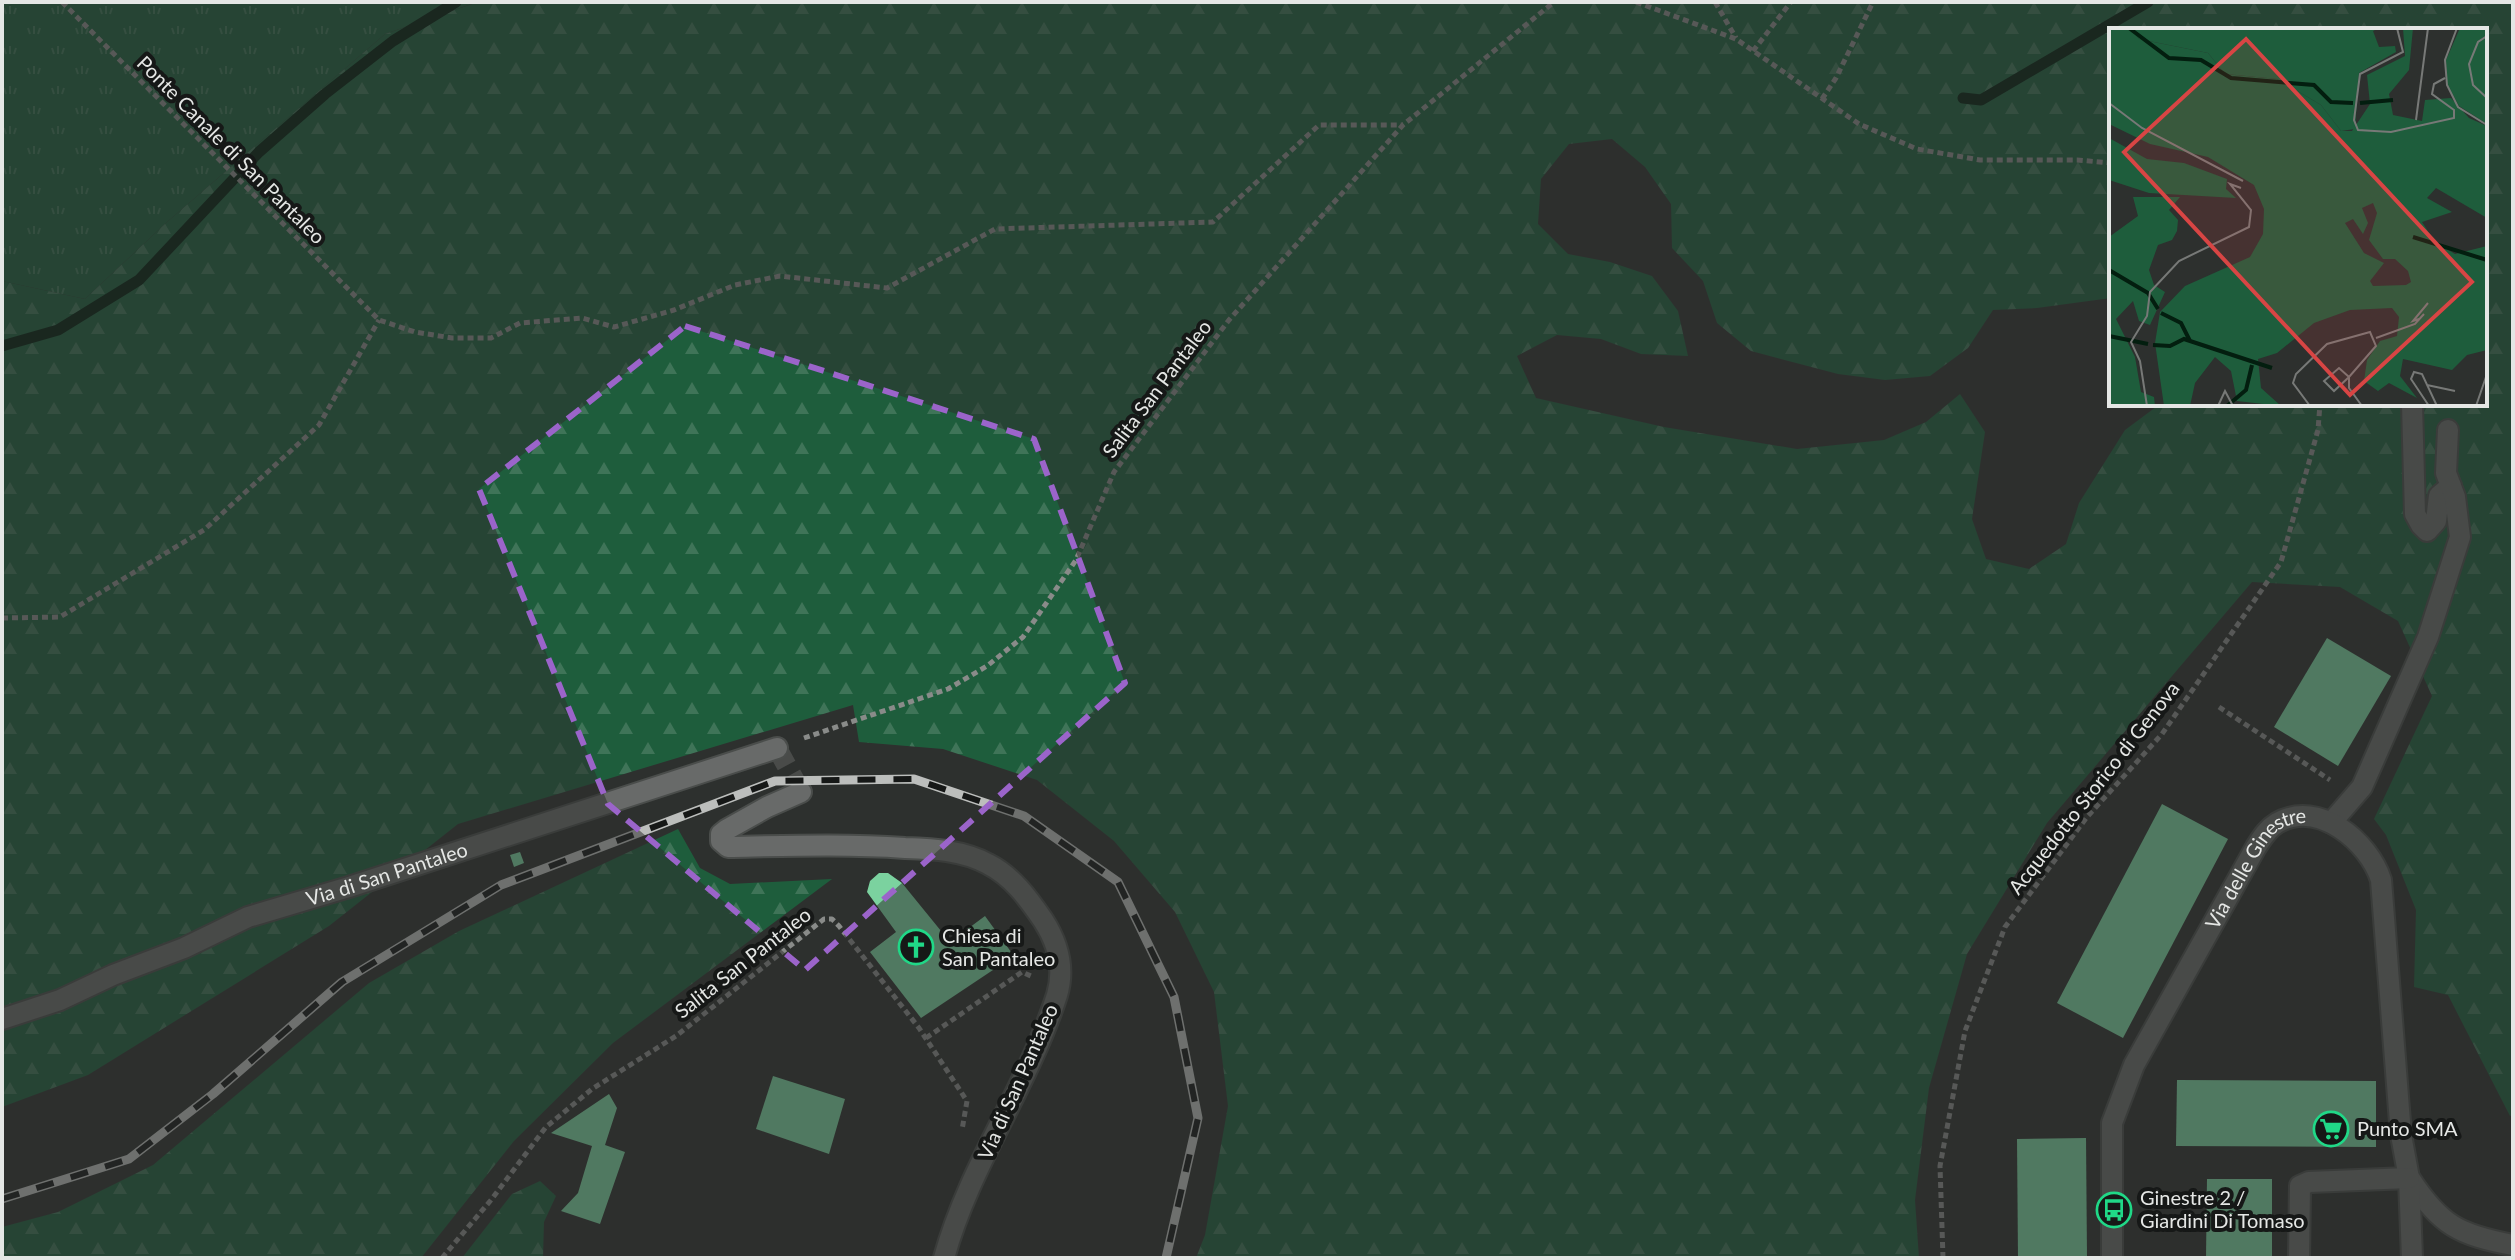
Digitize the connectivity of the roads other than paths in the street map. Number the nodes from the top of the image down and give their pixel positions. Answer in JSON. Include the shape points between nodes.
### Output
{"nodes":[{"id":1,"x":2412,"y":406,"type":"edge"},
{"id":2,"x":2448,"y":430,"type":"dead end"},
{"id":3,"x":2451,"y":486,"type":"junction"},
{"id":4,"x":777,"y":748,"type":"road end"},
{"id":5,"x":801,"y":792,"type":"dead end"},
{"id":6,"x":2331,"y":823,"type":"junction"},
{"id":7,"x":2,"y":1019,"type":"edge"},
{"id":8,"x":2409,"y":1178,"type":"junction"},
{"id":9,"x":2513,"y":1245,"type":"edge"},
{"id":10,"x":944,"y":1258,"type":"edge"},
{"id":11,"x":2112,"y":1258,"type":"edge"},
{"id":12,"x":2299,"y":1258,"type":"edge"},
{"id":13,"x":2412,"y":1258,"type":"edge"}],
"edges":[{"from":1,"to":3,"type":"street","via":[[2415,514],[2427,531],[2436,521],[2439,496]]},
{"from":2,"to":3,"type":"street","via":[[2446,473]]},
{"from":3,"to":6,"type":"street","via":[[2460,537],[2428,637],[2362,787]]},
{"from":4,"to":7,"type":"street","name":"Via di San Pantaleo","via":[[248,917],[60,1000]]},
{"from":5,"to":10,"type":"street","name":"Via di San Pantaleo","via":[[726,830],[721,841],[728,847],[941,850],[974,858],[1014,883],[1051,932],[1060,954],[1057,993]]},
{"from":6,"to":8,"type":"street","name":"Via delle Ginestre","via":[[2365,850],[2381,880]]},
{"from":6,"to":11,"type":"street","name":"Via delle Ginestre","via":[[2295,818],[2268,829],[2134,1065],[2112,1123]]},
{"from":8,"to":9,"type":"street","name":"Via delle Ginestre","via":[[2434,1213],[2449,1224]]},
{"from":8,"to":12,"type":"street","via":[[2300,1186]]},
{"from":8,"to":13,"type":"street","name":"Via delle Ginestre"}]}
